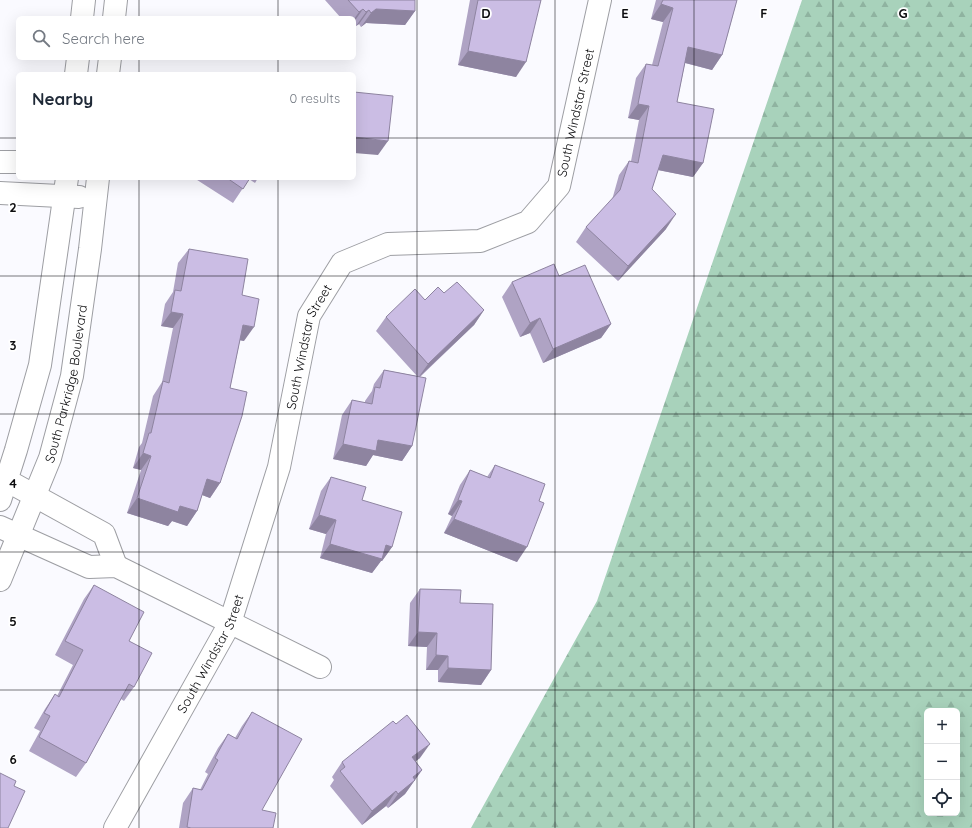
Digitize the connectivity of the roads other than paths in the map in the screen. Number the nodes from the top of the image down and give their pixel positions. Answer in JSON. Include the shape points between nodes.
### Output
{"nodes":[{"id":1,"x":84,"y":0,"type":"edge"},
{"id":2,"x":116,"y":0,"type":"edge"},
{"id":3,"x":600,"y":0,"type":"edge"},
{"id":4,"x":82,"y":16,"type":"edge"},
{"id":5,"x":114,"y":16,"type":"edge"},
{"id":6,"x":78,"y":60,"type":"edge"},
{"id":7,"x":110,"y":60,"type":"edge"},
{"id":8,"x":76,"y":72,"type":"edge"},
{"id":9,"x":108,"y":72,"type":"edge"},
{"id":10,"x":0,"y":162,"type":"edge"},
{"id":11,"x":16,"y":162,"type":"edge"},
{"id":12,"x":66,"y":187,"type":"edge"},
{"id":13,"x":96,"y":188,"type":"edge"},
{"id":14,"x":0,"y":193,"type":"edge"},
{"id":15,"x":3,"y":490,"type":"edge"},
{"id":16,"x":35,"y":496,"type":"junction"},
{"id":17,"x":9,"y":531,"type":"edge"},
{"id":18,"x":116,"y":566,"type":"junction"},
{"id":19,"x":0,"y":580,"type":"edge"},
{"id":20,"x":230,"y":623,"type":"junction"},
{"id":21,"x":320,"y":667,"type":"dead end"},
{"id":22,"x":115,"y":828,"type":"edge"}],
"edges":[{"from":1,"to":4,"type":"street"},
{"from":2,"to":5,"type":"street"},
{"from":3,"to":20,"type":"street","name":"South Windstar Street","via":[[559,186],[528,222],[480,241],[388,244],[342,263],[309,316],[278,467]]},
{"from":6,"to":8,"type":"street"},
{"from":7,"to":9,"type":"street"},
{"from":10,"to":11,"type":"street"},
{"from":12,"to":13,"type":"street"},
{"from":12,"to":14,"type":"street"},
{"from":12,"to":15,"type":"street","via":[[40,365]]},
{"from":13,"to":16,"type":"street","name":"South Parkridge Boulevard","via":[[72,376],[50,458]]},
{"from":15,"to":16,"type":"street"},
{"from":16,"to":17,"type":"street","name":"South Parkridge Boulevard"},
{"from":16,"to":18,"type":"street","via":[[104,534]]},
{"from":17,"to":18,"type":"street","via":[[89,567]]},
{"from":17,"to":19,"type":"street","name":"South Parkridge Boulevard"},
{"from":18,"to":20,"type":"street"},
{"from":20,"to":21,"type":"street"},
{"from":20,"to":22,"type":"street","name":"South Windstar Street"}]}
